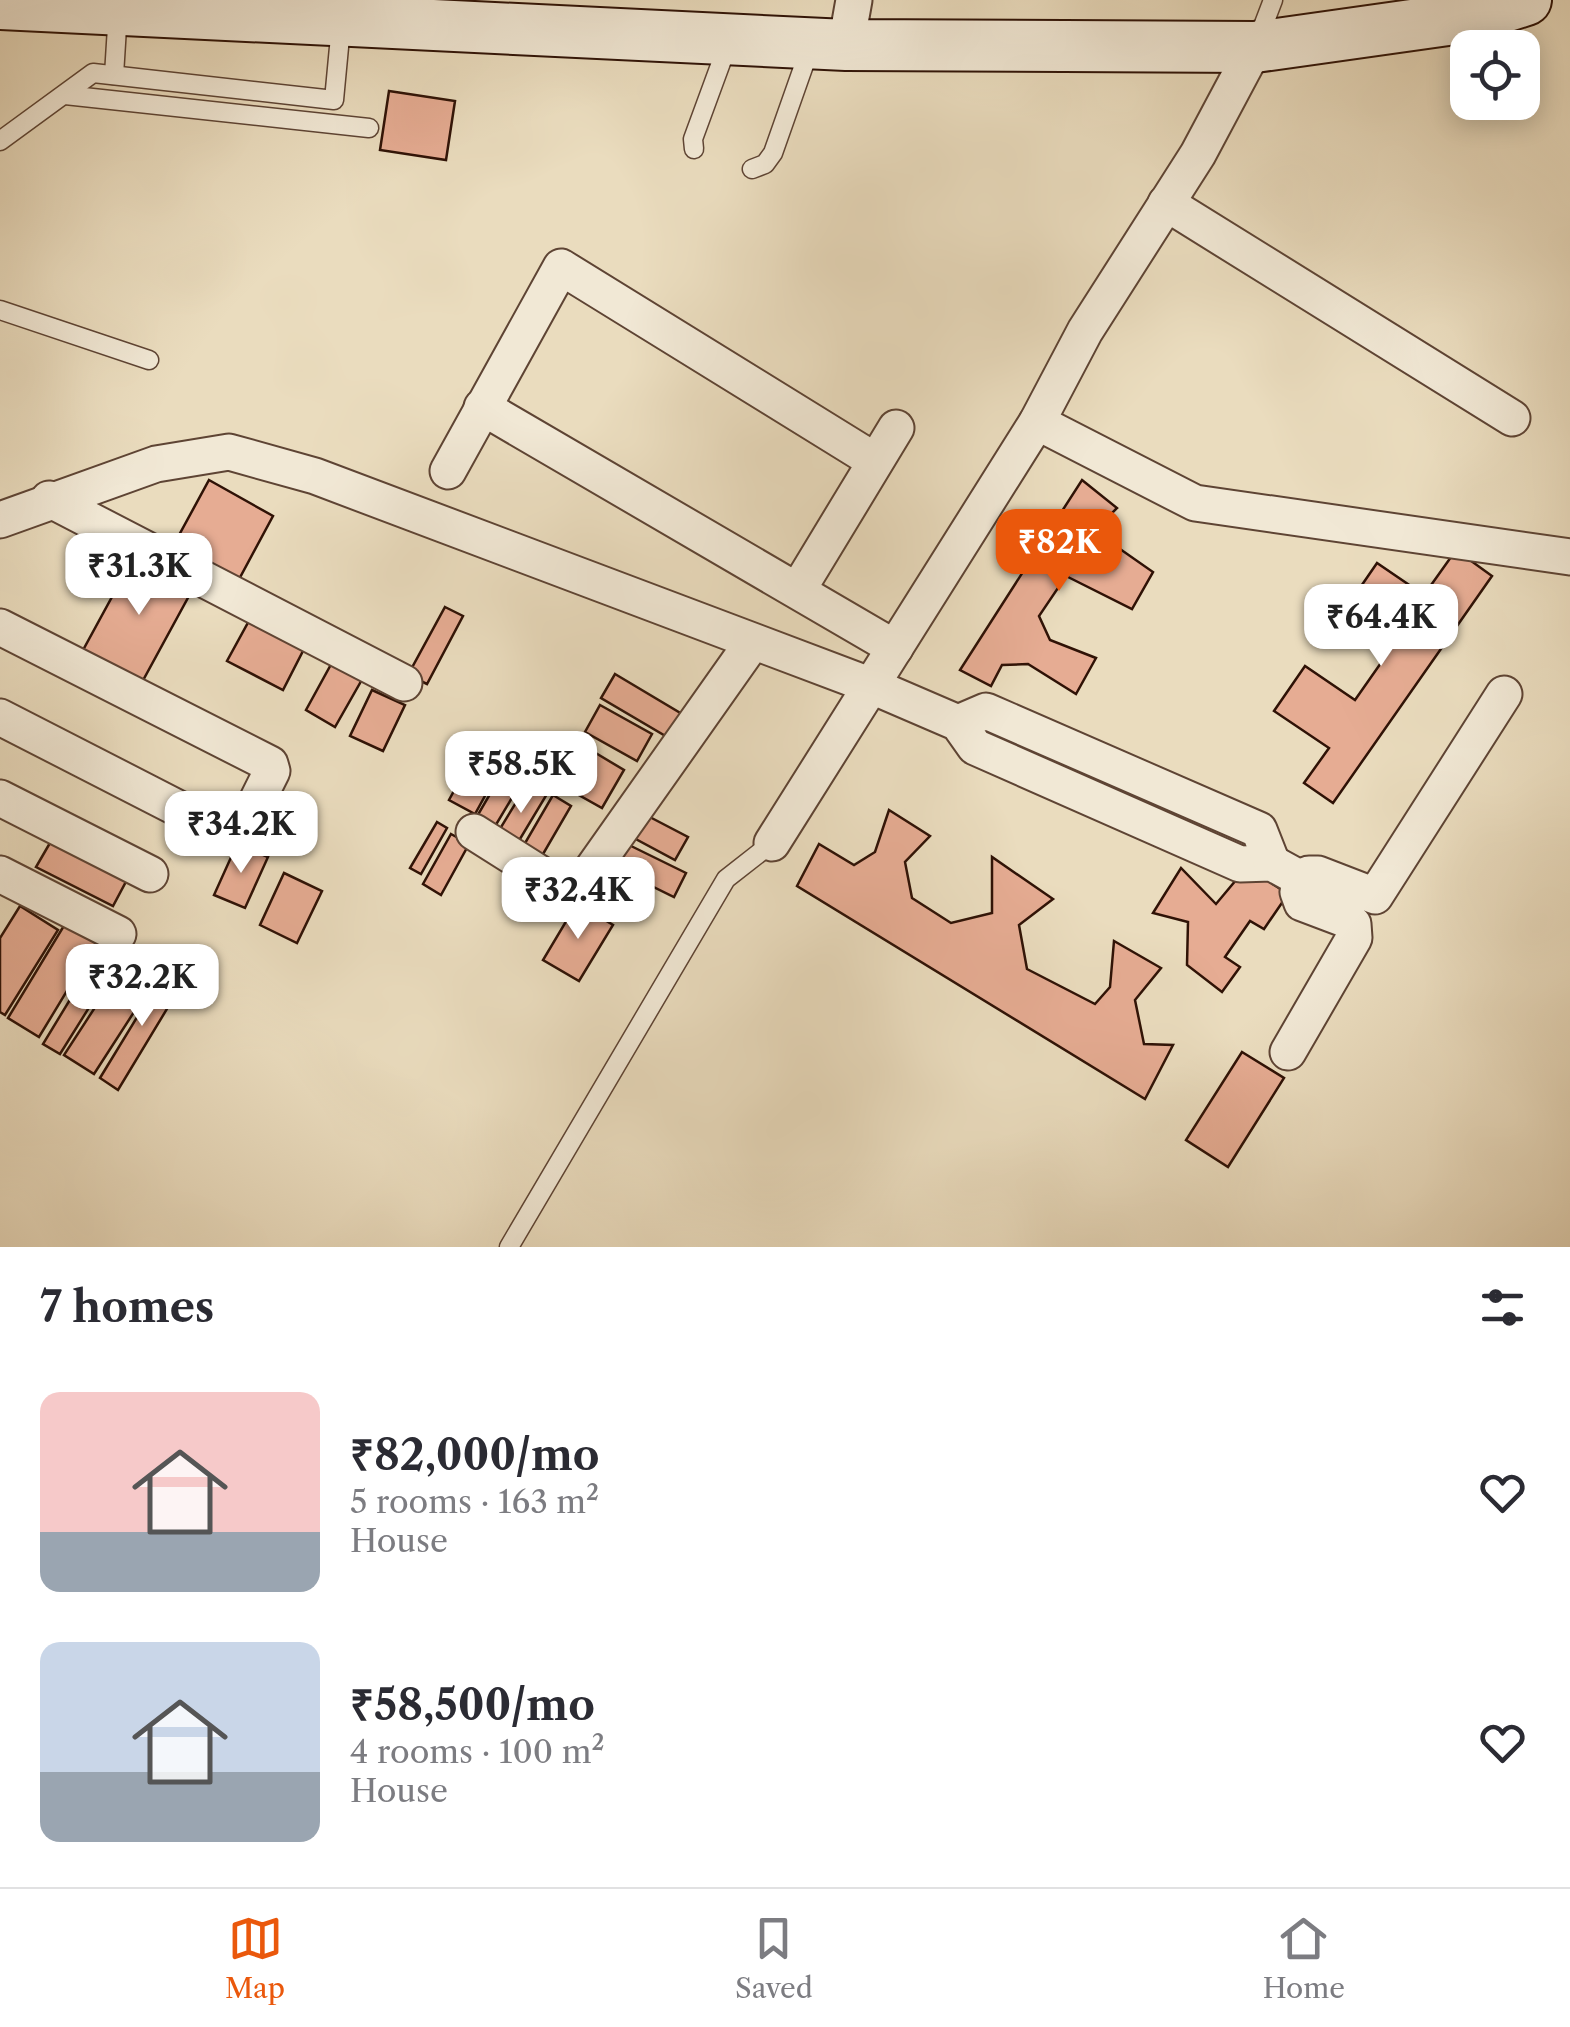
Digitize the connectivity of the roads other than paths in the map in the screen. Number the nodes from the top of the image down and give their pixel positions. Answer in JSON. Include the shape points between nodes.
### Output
{"nodes":[{"id":1,"x":1272,"y":0,"type":"edge"},
{"id":2,"x":20,"y":3,"type":"edge"},
{"id":3,"x":1508,"y":3,"type":"edge"},
{"id":4,"x":118,"y":9,"type":"junction"},
{"id":5,"x":398,"y":10,"type":"edge"},
{"id":6,"x":515,"y":14,"type":"edge"},
{"id":7,"x":342,"y":20,"type":"junction"},
{"id":8,"x":838,"y":29,"type":"edge"},
{"id":9,"x":730,"y":39,"type":"junction"},
{"id":10,"x":1255,"y":48,"type":"junction"},
{"id":11,"x":114,"y":75,"type":"junction"},
{"id":12,"x":65,"y":95,"type":"junction"},
{"id":13,"x":370,"y":128,"type":"dead end"},
{"id":14,"x":0,"y":141,"type":"edge"},
{"id":15,"x":694,"y":149,"type":"dead end"},
{"id":16,"x":752,"y":169,"type":"dead end"},
{"id":17,"x":1166,"y":203,"type":"junction"},
{"id":18,"x":0,"y":310,"type":"edge"},
{"id":19,"x":149,"y":360,"type":"dead end"},
{"id":20,"x":482,"y":408,"type":"junction"},
{"id":21,"x":1512,"y":418,"type":"dead end"},
{"id":22,"x":1037,"y":422,"type":"junction"},
{"id":23,"x":896,"y":428,"type":"dead end"},
{"id":24,"x":875,"y":461,"type":"junction"},
{"id":25,"x":448,"y":471,"type":"dead end"},
{"id":26,"x":48,"y":500,"type":"junction"},
{"id":27,"x":0,"y":520,"type":"edge"},
{"id":28,"x":1570,"y":557,"type":"edge"},
{"id":29,"x":799,"y":588,"type":"junction"},
{"id":30,"x":0,"y":626,"type":"edge"},
{"id":31,"x":752,"y":643,"type":"junction"},
{"id":32,"x":895,"y":648,"type":"junction"},
{"id":33,"x":404,"y":683,"type":"dead end"},
{"id":34,"x":872,"y":686,"type":"junction"},
{"id":35,"x":1504,"y":694,"type":"dead end"},
{"id":36,"x":0,"y":716,"type":"edge"},
{"id":37,"x":0,"y":798,"type":"edge"},
{"id":38,"x":474,"y":832,"type":"dead end"},
{"id":39,"x":772,"y":843,"type":"joint"},
{"id":40,"x":0,"y":874,"type":"edge"},
{"id":41,"x":150,"y":874,"type":"dead end"},
{"id":42,"x":1303,"y":880,"type":"junction"},
{"id":43,"x":118,"y":934,"type":"dead end"},
{"id":44,"x":1288,"y":1052,"type":"dead end"},
{"id":45,"x":510,"y":1247,"type":"edge"}],
"edges":[{"from":1,"to":10,"type":"lane"},
{"from":2,"to":4,"type":"main road"},
{"from":3,"to":10,"type":"main road","via":[[1476,16]]},
{"from":4,"to":7,"type":"main road"},
{"from":4,"to":11,"type":"lane"},
{"from":5,"to":6,"type":"main road"},
{"from":5,"to":7,"type":"main road"},
{"from":6,"to":9,"type":"main road"},
{"from":7,"to":11,"type":"lane","via":[[334,100]]},
{"from":8,"to":9,"type":"main road"},
{"from":8,"to":10,"type":"main road"},
{"from":8,"to":16,"type":"lane","via":[[773,154]]},
{"from":9,"to":15,"type":"lane"},
{"from":10,"to":17,"type":"street"},
{"from":11,"to":12,"type":"lane","via":[[93,73]]},
{"from":12,"to":13,"type":"lane"},
{"from":12,"to":14,"type":"lane"},
{"from":17,"to":21,"type":"street"},
{"from":17,"to":22,"type":"street","via":[[1084,332]]},
{"from":18,"to":19,"type":"lane"},
{"from":20,"to":24,"type":"street","via":[[561,267]]},
{"from":20,"to":25,"type":"street"},
{"from":20,"to":29,"type":"street"},
{"from":22,"to":28,"type":"street","via":[[1195,503]]},
{"from":22,"to":32,"type":"street"},
{"from":23,"to":24,"type":"street"},
{"from":24,"to":29,"type":"street"},
{"from":26,"to":27,"type":"street"},
{"from":26,"to":31,"type":"street","via":[[156,464],[229,452],[315,476]]},
{"from":26,"to":33,"type":"street"},
{"from":29,"to":32,"type":"street"},
{"from":30,"to":36,"type":"street","via":[[272,770],[242,831],[228,834]]},
{"from":31,"to":34,"type":"street"},
{"from":31,"to":38,"type":"street","via":[[601,857],[576,882],[558,885]]},
{"from":32,"to":34,"type":"street"},
{"from":34,"to":39,"type":"street"},
{"from":34,"to":42,"type":"street","via":[[958,723],[975,747],[1010,763],[1240,864],[1272,863]]},
{"from":35,"to":42,"type":"street","via":[[1375,896],[1318,874]]},
{"from":37,"to":41,"type":"street"},
{"from":39,"to":45,"type":"lane","via":[[726,879]]},
{"from":40,"to":43,"type":"street"},
{"from":42,"to":44,"type":"street","via":[[1302,903],[1353,924],[1354,938]]}]}
